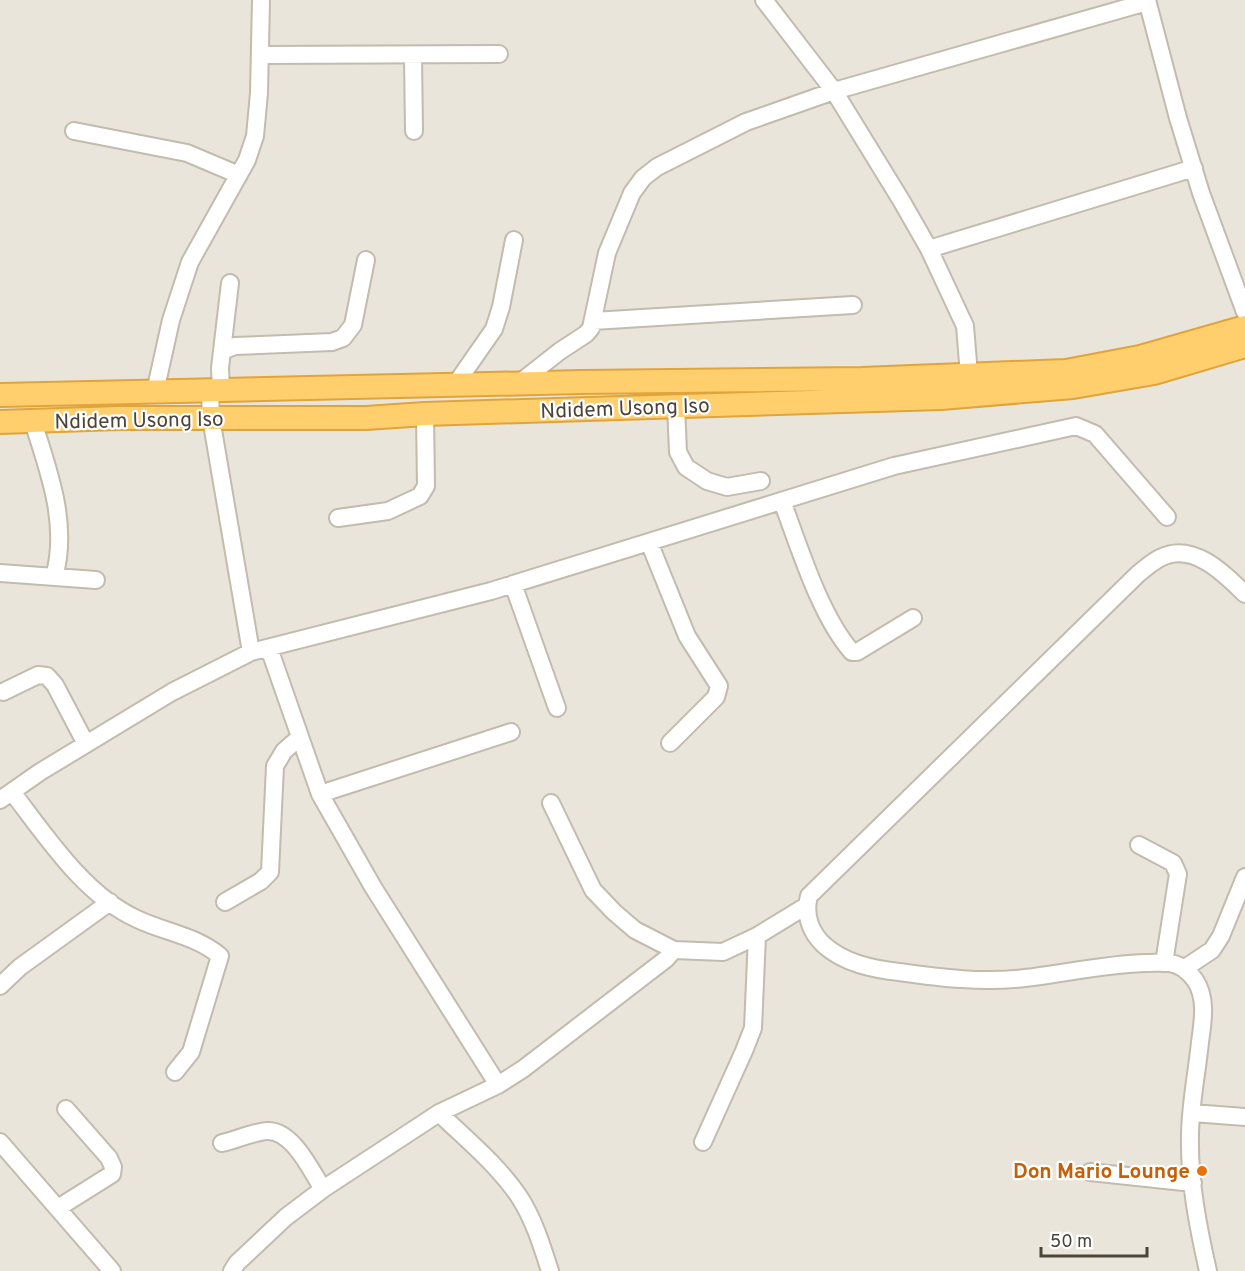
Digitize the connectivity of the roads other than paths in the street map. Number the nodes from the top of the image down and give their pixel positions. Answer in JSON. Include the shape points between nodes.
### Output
{"nodes":[{"id":1,"x":261,"y":0,"type":"edge"},
{"id":2,"x":764,"y":0,"type":"edge"},
{"id":3,"x":1147,"y":1,"type":"edge"},
{"id":4,"x":499,"y":54,"type":"dead end"},
{"id":5,"x":413,"y":55,"type":"junction"},
{"id":6,"x":260,"y":56,"type":"junction"},
{"id":7,"x":834,"y":92,"type":"junction"},
{"id":8,"x":74,"y":131,"type":"dead end"},
{"id":9,"x":414,"y":131,"type":"dead end"},
{"id":10,"x":1194,"y":168,"type":"junction"},
{"id":11,"x":239,"y":175,"type":"junction"},
{"id":12,"x":514,"y":240,"type":"dead end"},
{"id":13,"x":929,"y":249,"type":"junction"},
{"id":14,"x":366,"y":260,"type":"dead end"},
{"id":15,"x":230,"y":283,"type":"dead end"},
{"id":16,"x":853,"y":305,"type":"dead end"},
{"id":17,"x":1245,"y":312,"type":"edge"},
{"id":18,"x":593,"y":321,"type":"junction"},
{"id":19,"x":1244,"y":345,"type":"edge"},
{"id":20,"x":222,"y":351,"type":"junction"},
{"id":21,"x":969,"y":375,"type":"junction"},
{"id":22,"x":518,"y":384,"type":"junction"},
{"id":23,"x":455,"y":386,"type":"junction"},
{"id":24,"x":215,"y":391,"type":"junction"},
{"id":25,"x":154,"y":392,"type":"junction"},
{"id":26,"x":0,"y":395,"type":"edge"},
{"id":27,"x":676,"y":406,"type":"junction"},
{"id":28,"x":425,"y":414,"type":"junction"},
{"id":29,"x":211,"y":418,"type":"junction"},
{"id":30,"x":0,"y":422,"type":"edge"},
{"id":31,"x":33,"y":422,"type":"junction"},
{"id":32,"x":762,"y":481,"type":"dead end"},
{"id":33,"x":782,"y":501,"type":"junction"},
{"id":34,"x":1167,"y":517,"type":"dead end"},
{"id":35,"x":338,"y":518,"type":"dead end"},
{"id":36,"x":649,"y":542,"type":"junction"},
{"id":37,"x":0,"y":573,"type":"edge"},
{"id":38,"x":54,"y":577,"type":"junction"},
{"id":39,"x":96,"y":580,"type":"dead end"},
{"id":40,"x":513,"y":584,"type":"junction"},
{"id":41,"x":1245,"y":594,"type":"edge"},
{"id":42,"x":913,"y":618,"type":"dead end"},
{"id":43,"x":269,"y":648,"type":"junction"},
{"id":44,"x":251,"y":652,"type":"junction"},
{"id":45,"x":3,"y":692,"type":"dead end"},
{"id":46,"x":557,"y":708,"type":"dead end"},
{"id":47,"x":511,"y":732,"type":"dead end"},
{"id":48,"x":300,"y":737,"type":"junction"},
{"id":49,"x":670,"y":743,"type":"dead end"},
{"id":50,"x":86,"y":744,"type":"junction"},
{"id":51,"x":320,"y":794,"type":"junction"},
{"id":52,"x":6,"y":796,"type":"edge"},
{"id":53,"x":551,"y":803,"type":"dead end"},
{"id":54,"x":1138,"y":845,"type":"dead end"},
{"id":55,"x":1245,"y":877,"type":"edge"},
{"id":56,"x":110,"y":902,"type":"junction"},
{"id":57,"x":225,"y":903,"type":"dead end"},
{"id":58,"x":806,"y":906,"type":"junction"},
{"id":59,"x":757,"y":936,"type":"junction"},
{"id":60,"x":674,"y":950,"type":"junction"},
{"id":61,"x":1164,"y":963,"type":"junction"},
{"id":62,"x":1185,"y":969,"type":"junction"},
{"id":63,"x":0,"y":986,"type":"edge"},
{"id":64,"x":176,"y":1072,"type":"dead end"},
{"id":65,"x":498,"y":1085,"type":"junction"},
{"id":66,"x":66,"y":1109,"type":"dead end"},
{"id":67,"x":440,"y":1113,"type":"junction"},
{"id":68,"x":1193,"y":1113,"type":"junction"},
{"id":69,"x":1245,"y":1117,"type":"edge"},
{"id":70,"x":0,"y":1142,"type":"edge"},
{"id":71,"x":703,"y":1142,"type":"dead end"},
{"id":72,"x":222,"y":1143,"type":"dead end"},
{"id":73,"x":1090,"y":1172,"type":"dead end"},
{"id":74,"x":1193,"y":1183,"type":"junction"},
{"id":75,"x":323,"y":1189,"type":"junction"},
{"id":76,"x":58,"y":1208,"type":"junction"},
{"id":77,"x":112,"y":1271,"type":"edge"},
{"id":78,"x":232,"y":1271,"type":"edge"},
{"id":79,"x":550,"y":1271,"type":"edge"},
{"id":80,"x":1208,"y":1271,"type":"edge"}],
"edges":[{"from":1,"to":6,"type":"street"},
{"from":2,"to":7,"type":"street"},
{"from":3,"to":7,"type":"street"},
{"from":3,"to":10,"type":"street"},
{"from":4,"to":5,"type":"street"},
{"from":5,"to":6,"type":"street"},
{"from":5,"to":9,"type":"street"},
{"from":6,"to":11,"type":"street","via":[[255,136]]},
{"from":7,"to":13,"type":"street"},
{"from":7,"to":18,"type":"street","via":[[746,122],[643,178],[632,193],[608,253]]},
{"from":8,"to":11,"type":"street","via":[[187,153]]},
{"from":10,"to":13,"type":"street"},
{"from":10,"to":17,"type":"street"},
{"from":11,"to":25,"type":"street","via":[[189,262]]},
{"from":12,"to":23,"type":"street","via":[[495,329]]},
{"from":13,"to":21,"type":"street","via":[[965,326]]},
{"from":14,"to":20,"type":"street","via":[[353,325],[344,338],[332,342],[235,346]]},
{"from":15,"to":20,"type":"street"},
{"from":16,"to":18,"type":"street"},
{"from":18,"to":22,"type":"street","via":[[586,334]]},
{"from":19,"to":21,"type":"highway","name":"Ndidem Usong Iso","via":[[1140,357],[1066,371]]},
{"from":19,"to":27,"type":"highway","name":"Ndidem Usong Iso","via":[[1154,373],[1073,387],[940,398]]},
{"from":20,"to":24,"type":"street"},
{"from":21,"to":22,"type":"highway","name":"Ndidem Usong Iso"},
{"from":22,"to":23,"type":"highway","name":"Ndidem Usong Iso"},
{"from":23,"to":24,"type":"highway","name":"Ndidem Usong Iso"},
{"from":24,"to":25,"type":"highway","name":"Ndidem Usong Iso"},
{"from":24,"to":29,"type":"street"},
{"from":25,"to":26,"type":"highway","name":"Ndidem Usong Iso"},
{"from":27,"to":28,"type":"highway","name":"Ndidem Usong Iso"},
{"from":27,"to":32,"type":"street","via":[[678,452],[686,467],[707,482],[727,487]]},
{"from":28,"to":29,"type":"highway","name":"Ndidem Usong Iso"},
{"from":28,"to":35,"type":"street","via":[[426,486],[420,496],[388,511]]},
{"from":29,"to":31,"type":"highway","name":"Ndidem Usong Iso"},
{"from":29,"to":44,"type":"street"},
{"from":30,"to":31,"type":"highway","name":"Ndidem Usong Iso"},
{"from":31,"to":38,"type":"street","via":[[59,514],[60,559]]},
{"from":33,"to":34,"type":"street","via":[[894,466],[1076,426],[1095,434]]},
{"from":33,"to":36,"type":"street"},
{"from":33,"to":42,"type":"street","via":[[818,596],[852,652]]},
{"from":36,"to":40,"type":"street"},
{"from":36,"to":49,"type":"street","via":[[687,636],[719,686],[716,697]]},
{"from":37,"to":38,"type":"street"},
{"from":38,"to":39,"type":"street"},
{"from":40,"to":43,"type":"street"},
{"from":40,"to":46,"type":"street"},
{"from":41,"to":58,"type":"street","via":[[1223,572],[1197,556],[1175,553],[1161,557],[1137,574],[809,896]]},
{"from":43,"to":44,"type":"street"},
{"from":43,"to":48,"type":"street"},
{"from":44,"to":50,"type":"street","via":[[172,692]]},
{"from":45,"to":50,"type":"street","via":[[38,675],[47,676]]},
{"from":47,"to":51,"type":"street"},
{"from":48,"to":51,"type":"street"},
{"from":48,"to":57,"type":"street","via":[[275,766],[270,873]]},
{"from":50,"to":52,"type":"street"},
{"from":51,"to":65,"type":"street","via":[[385,907]]},
{"from":52,"to":56,"type":"street","via":[[66,863]]},
{"from":53,"to":60,"type":"street","via":[[593,890],[635,930]]},
{"from":54,"to":61,"type":"street","via":[[1173,863],[1177,869]]},
{"from":55,"to":62,"type":"street","via":[[1212,950]]},
{"from":56,"to":63,"type":"street"},
{"from":56,"to":64,"type":"street","via":[[135,919],[201,944],[221,959],[191,1052]]},
{"from":58,"to":59,"type":"street"},
{"from":58,"to":61,"type":"street","via":[[817,939],[833,953],[877,969],[976,980]]},
{"from":59,"to":60,"type":"street","via":[[723,952]]},
{"from":59,"to":71,"type":"street","via":[[753,1028]]},
{"from":60,"to":65,"type":"street"},
{"from":61,"to":62,"type":"street"},
{"from":62,"to":68,"type":"street","via":[[1203,996]]},
{"from":65,"to":67,"type":"street"},
{"from":66,"to":76,"type":"street","via":[[113,1167],[112,1174]]},
{"from":67,"to":75,"type":"street"},
{"from":67,"to":79,"type":"street","via":[[520,1198]]},
{"from":68,"to":69,"type":"street"},
{"from":68,"to":74,"type":"street"},
{"from":70,"to":76,"type":"street"},
{"from":72,"to":75,"type":"street","via":[[268,1131],[283,1134],[296,1146]]},
{"from":73,"to":74,"type":"street"},
{"from":74,"to":80,"type":"street"},
{"from":75,"to":78,"type":"street","via":[[286,1217]]},
{"from":76,"to":77,"type":"street"}]}
